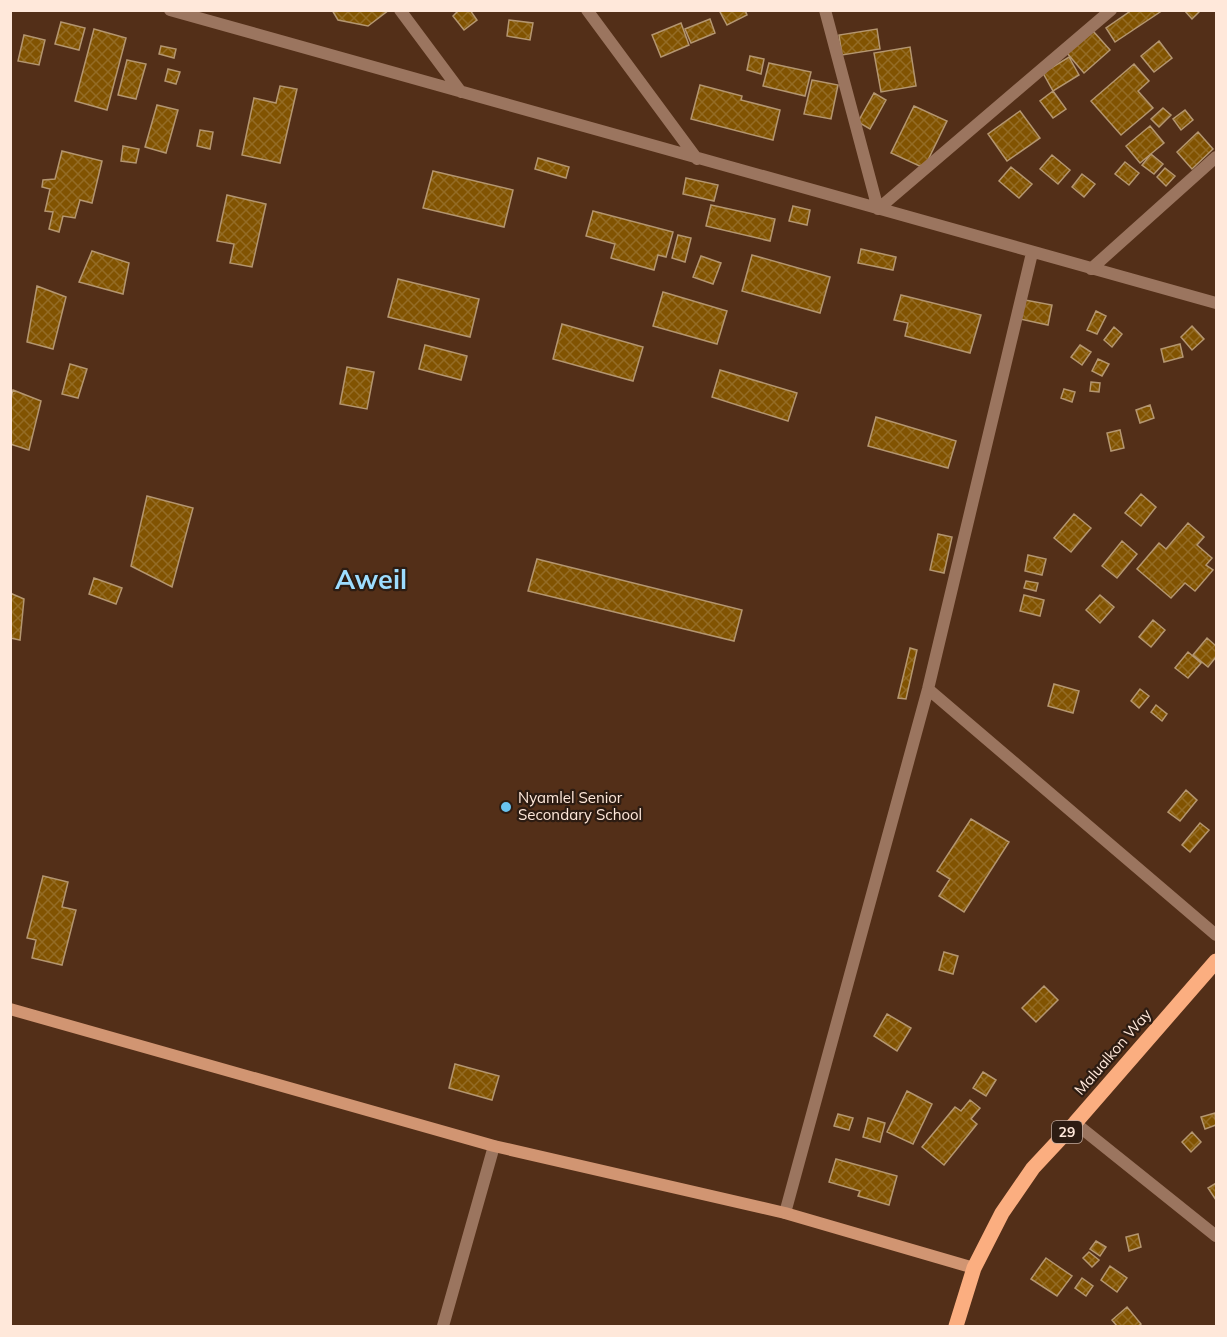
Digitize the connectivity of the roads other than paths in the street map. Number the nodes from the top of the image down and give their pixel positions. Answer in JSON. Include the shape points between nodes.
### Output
{"nodes":[{"id":1,"x":170,"y":10,"type":"edge"},
{"id":2,"x":400,"y":10,"type":"edge"},
{"id":3,"x":587,"y":10,"type":"edge"},
{"id":4,"x":825,"y":10,"type":"edge"},
{"id":5,"x":1111,"y":10,"type":"edge"},
{"id":6,"x":461,"y":92,"type":"junction"},
{"id":7,"x":1216,"y":157,"type":"edge"},
{"id":8,"x":697,"y":159,"type":"junction"},
{"id":9,"x":878,"y":209,"type":"junction"},
{"id":10,"x":1032,"y":253,"type":"junction"},
{"id":11,"x":1091,"y":269,"type":"junction"},
{"id":12,"x":1216,"y":303,"type":"edge"},
{"id":13,"x":927,"y":689,"type":"junction"},
{"id":14,"x":1216,"y":934,"type":"edge"},
{"id":15,"x":1216,"y":961,"type":"edge"},
{"id":16,"x":10,"y":1009,"type":"edge"},
{"id":17,"x":1075,"y":1123,"type":"junction"},
{"id":18,"x":494,"y":1146,"type":"junction"},
{"id":19,"x":785,"y":1213,"type":"junction"},
{"id":20,"x":1216,"y":1236,"type":"edge"},
{"id":21,"x":974,"y":1268,"type":"junction"},
{"id":22,"x":443,"y":1326,"type":"edge"},
{"id":23,"x":956,"y":1326,"type":"edge"}],
"edges":[{"from":1,"to":6,"type":"street"},
{"from":2,"to":6,"type":"street"},
{"from":3,"to":8,"type":"street"},
{"from":4,"to":9,"type":"street"},
{"from":5,"to":9,"type":"street"},
{"from":6,"to":8,"type":"street"},
{"from":7,"to":11,"type":"street"},
{"from":8,"to":9,"type":"street"},
{"from":9,"to":10,"type":"street"},
{"from":10,"to":11,"type":"street"},
{"from":10,"to":13,"type":"street"},
{"from":11,"to":12,"type":"street"},
{"from":13,"to":14,"type":"street"},
{"from":13,"to":19,"type":"street"},
{"from":15,"to":17,"type":"main road","name":"Malualkon Way","number":"29"},
{"from":16,"to":18,"type":"main road"},
{"from":17,"to":20,"type":"street"},
{"from":17,"to":21,"type":"main road","name":"Malualkon Way","number":"29","via":[[1032,1168],[1002,1213]]},
{"from":18,"to":19,"type":"main road"},
{"from":18,"to":22,"type":"street"},
{"from":19,"to":21,"type":"main road"},
{"from":21,"to":23,"type":"main road","name":"Malualkon Way","number":"29"}]}
